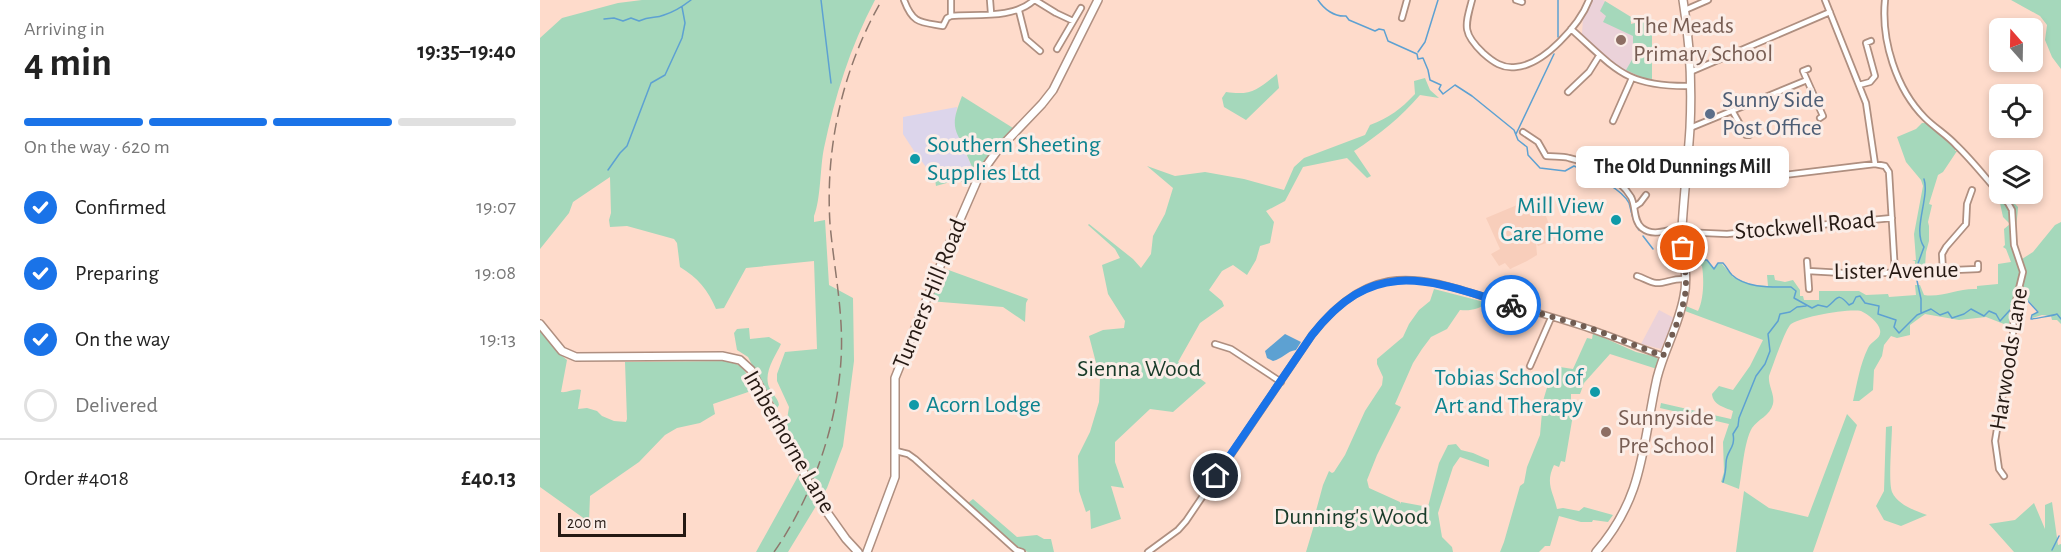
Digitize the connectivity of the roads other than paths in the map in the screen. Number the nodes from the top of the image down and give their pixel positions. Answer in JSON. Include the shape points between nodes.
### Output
{"nodes":[{"id":1,"x":904,"y":0,"type":"edge"},
{"id":2,"x":951,"y":0,"type":"edge"},
{"id":3,"x":990,"y":0,"type":"edge"},
{"id":4,"x":1034,"y":0,"type":"edge"},
{"id":5,"x":1098,"y":0,"type":"edge"},
{"id":6,"x":1407,"y":0,"type":"edge"},
{"id":7,"x":1472,"y":0,"type":"edge"},
{"id":8,"x":1589,"y":0,"type":"edge"},
{"id":9,"x":1683,"y":0,"type":"edge"},
{"id":10,"x":1708,"y":0,"type":"edge"},
{"id":11,"x":1825,"y":0,"type":"edge"},
{"id":12,"x":1885,"y":0,"type":"edge"},
{"id":13,"x":1081,"y":8,"type":"dead end"},
{"id":14,"x":1685,"y":10,"type":"junction"},
{"id":15,"x":1019,"y":11,"type":"junction"},
{"id":16,"x":1830,"y":12,"type":"junction"},
{"id":17,"x":991,"y":13,"type":"junction"},
{"id":18,"x":951,"y":16,"type":"junction"},
{"id":19,"x":1402,"y":18,"type":"dead end"},
{"id":20,"x":1073,"y":21,"type":"junction"},
{"id":21,"x":1571,"y":29,"type":"junction"},
{"id":22,"x":1871,"y":41,"type":"dead end"},
{"id":23,"x":1057,"y":49,"type":"dead end"},
{"id":24,"x":1040,"y":51,"type":"dead end"},
{"id":25,"x":1599,"y":56,"type":"junction"},
{"id":26,"x":1808,"y":69,"type":"dead end"},
{"id":27,"x":1690,"y":72,"type":"junction"},
{"id":28,"x":1632,"y":78,"type":"junction"},
{"id":29,"x":1807,"y":80,"type":"junction"},
{"id":30,"x":1859,"y":85,"type":"junction"},
{"id":31,"x":1690,"y":87,"type":"junction"},
{"id":32,"x":1568,"y":92,"type":"dead end"},
{"id":33,"x":1733,"y":112,"type":"junction"},
{"id":34,"x":1823,"y":116,"type":"dead end"},
{"id":35,"x":1614,"y":121,"type":"dead end"},
{"id":36,"x":1690,"y":128,"type":"junction"},
{"id":37,"x":1523,"y":132,"type":"dead end"},
{"id":38,"x":1746,"y":135,"type":"dead end"},
{"id":39,"x":1875,"y":164,"type":"junction"},
{"id":40,"x":1687,"y":181,"type":"junction"},
{"id":41,"x":1972,"y":190,"type":"dead end"},
{"id":42,"x":1646,"y":195,"type":"dead end"},
{"id":43,"x":1634,"y":207,"type":"junction"},
{"id":44,"x":1892,"y":218,"type":"junction"},
{"id":45,"x":1682,"y":230,"type":"junction"},
{"id":46,"x":1808,"y":261,"type":"dead end"},
{"id":47,"x":1978,"y":264,"type":"dead end"},
{"id":48,"x":1808,"y":271,"type":"junction"},
{"id":49,"x":1943,"y":271,"type":"junction"},
{"id":50,"x":1895,"y":273,"type":"junction"},
{"id":51,"x":1637,"y":276,"type":"dead end"},
{"id":52,"x":1685,"y":279,"type":"junction"},
{"id":53,"x":1809,"y":289,"type":"dead end"},
{"id":54,"x":1551,"y":318,"type":"junction"},
{"id":55,"x":540,"y":324,"type":"edge"},
{"id":56,"x":1215,"y":344,"type":"dead end"},
{"id":57,"x":1663,"y":356,"type":"junction"},
{"id":58,"x":1530,"y":366,"type":"dead end"},
{"id":59,"x":1281,"y":382,"type":"junction"},
{"id":60,"x":896,"y":451,"type":"junction"},
{"id":61,"x":2004,"y":476,"type":"dead end"},
{"id":62,"x":872,"y":540,"type":"junction"},
{"id":63,"x":858,"y":552,"type":"edge"},
{"id":64,"x":867,"y":552,"type":"edge"},
{"id":65,"x":875,"y":552,"type":"edge"},
{"id":66,"x":1022,"y":552,"type":"edge"},
{"id":67,"x":1148,"y":552,"type":"edge"},
{"id":68,"x":1596,"y":552,"type":"edge"}],
"edges":[{"from":1,"to":18,"type":"street","via":[[920,23],[942,26]]},
{"from":2,"to":18,"type":"street"},
{"from":3,"to":17,"type":"street"},
{"from":4,"to":15,"type":"street"},
{"from":4,"to":20,"type":"street"},
{"from":5,"to":60,"type":"street","name":"Turners Hill Road","via":[[1053,90],[997,151],[979,176],[960,217],[895,378]]},
{"from":6,"to":19,"type":"street"},
{"from":7,"to":21,"type":"street","via":[[1466,26],[1468,36],[1491,60],[1503,66],[1515,68],[1533,60],[1555,46]]},
{"from":8,"to":21,"type":"street"},
{"from":9,"to":14,"type":"street"},
{"from":10,"to":14,"type":"street"},
{"from":11,"to":16,"type":"street"},
{"from":12,"to":61,"type":"street","name":"Harwoods Lane","via":[[1889,45],[1907,96],[2012,210],[2013,238],[2023,273],[1995,441]]},
{"from":13,"to":20,"type":"street"},
{"from":14,"to":27,"type":"street"},
{"from":15,"to":17,"type":"street"},
{"from":15,"to":24,"type":"street","via":[[1026,39]]},
{"from":16,"to":27,"type":"street"},
{"from":16,"to":30,"type":"street"},
{"from":17,"to":18,"type":"street"},
{"from":20,"to":23,"type":"street"},
{"from":21,"to":25,"type":"street"},
{"from":22,"to":30,"type":"street","via":[[1866,43],[1875,76]]},
{"from":25,"to":28,"type":"street"},
{"from":25,"to":32,"type":"street"},
{"from":26,"to":29,"type":"street","via":[[1803,71]]},
{"from":27,"to":31,"type":"street"},
{"from":28,"to":31,"type":"street"},
{"from":28,"to":35,"type":"street"},
{"from":29,"to":33,"type":"street"},
{"from":29,"to":34,"type":"street"},
{"from":30,"to":39,"type":"street","via":[[1866,103]]},
{"from":31,"to":36,"type":"street"},
{"from":33,"to":36,"type":"street"},
{"from":33,"to":38,"type":"street"},
{"from":36,"to":40,"type":"street"},
{"from":37,"to":43,"type":"street","via":[[1538,142],[1546,156],[1567,157],[1601,170],[1625,189]]},
{"from":39,"to":40,"type":"street","via":[[1719,183]]},
{"from":39,"to":44,"type":"street","via":[[1885,166],[1889,172]]},
{"from":40,"to":45,"type":"street"},
{"from":41,"to":49,"type":"street","via":[[1966,224],[1942,254]]},
{"from":42,"to":43,"type":"street"},
{"from":43,"to":45,"type":"street","name":"Stockwell Road","via":[[1643,229],[1659,233]]},
{"from":44,"to":45,"type":"street","name":"Stockwell Road","via":[[1727,234]]},
{"from":44,"to":50,"type":"street"},
{"from":45,"to":52,"type":"street"},
{"from":46,"to":48,"type":"street","name":"Lister Avenue"},
{"from":47,"to":49,"type":"street","name":"Lister Avenue","via":[[1978,269]]},
{"from":48,"to":50,"type":"street","name":"Lister Avenue"},
{"from":48,"to":53,"type":"street","name":"Lister Avenue"},
{"from":49,"to":50,"type":"street","name":"Lister Avenue"},
{"from":51,"to":52,"type":"street","via":[[1655,283]]},
{"from":52,"to":57,"type":"street","via":[[1677,322]]},
{"from":54,"to":57,"type":"street","via":[[1590,328]]},
{"from":54,"to":58,"type":"street"},
{"from":54,"to":59,"type":"street","via":[[1448,286],[1421,280],[1387,281],[1354,294],[1326,317]]},
{"from":55,"to":63,"type":"street","name":"Imberhorne Lane","bridge":true,"via":[[562,351],[576,357],[722,356],[740,360],[751,370],[814,494]]},
{"from":56,"to":59,"type":"street","via":[[1231,349]]},
{"from":57,"to":68,"type":"street","via":[[1639,476],[1626,509]]},
{"from":59,"to":67,"type":"street","via":[[1186,521]]},
{"from":60,"to":62,"type":"street","name":"Turners Hill Road","via":[[895,477]]},
{"from":60,"to":66,"type":"street","via":[[915,459]]},
{"from":62,"to":64,"type":"street","name":"Turners Hill Road"},
{"from":62,"to":65,"type":"street"}]}
